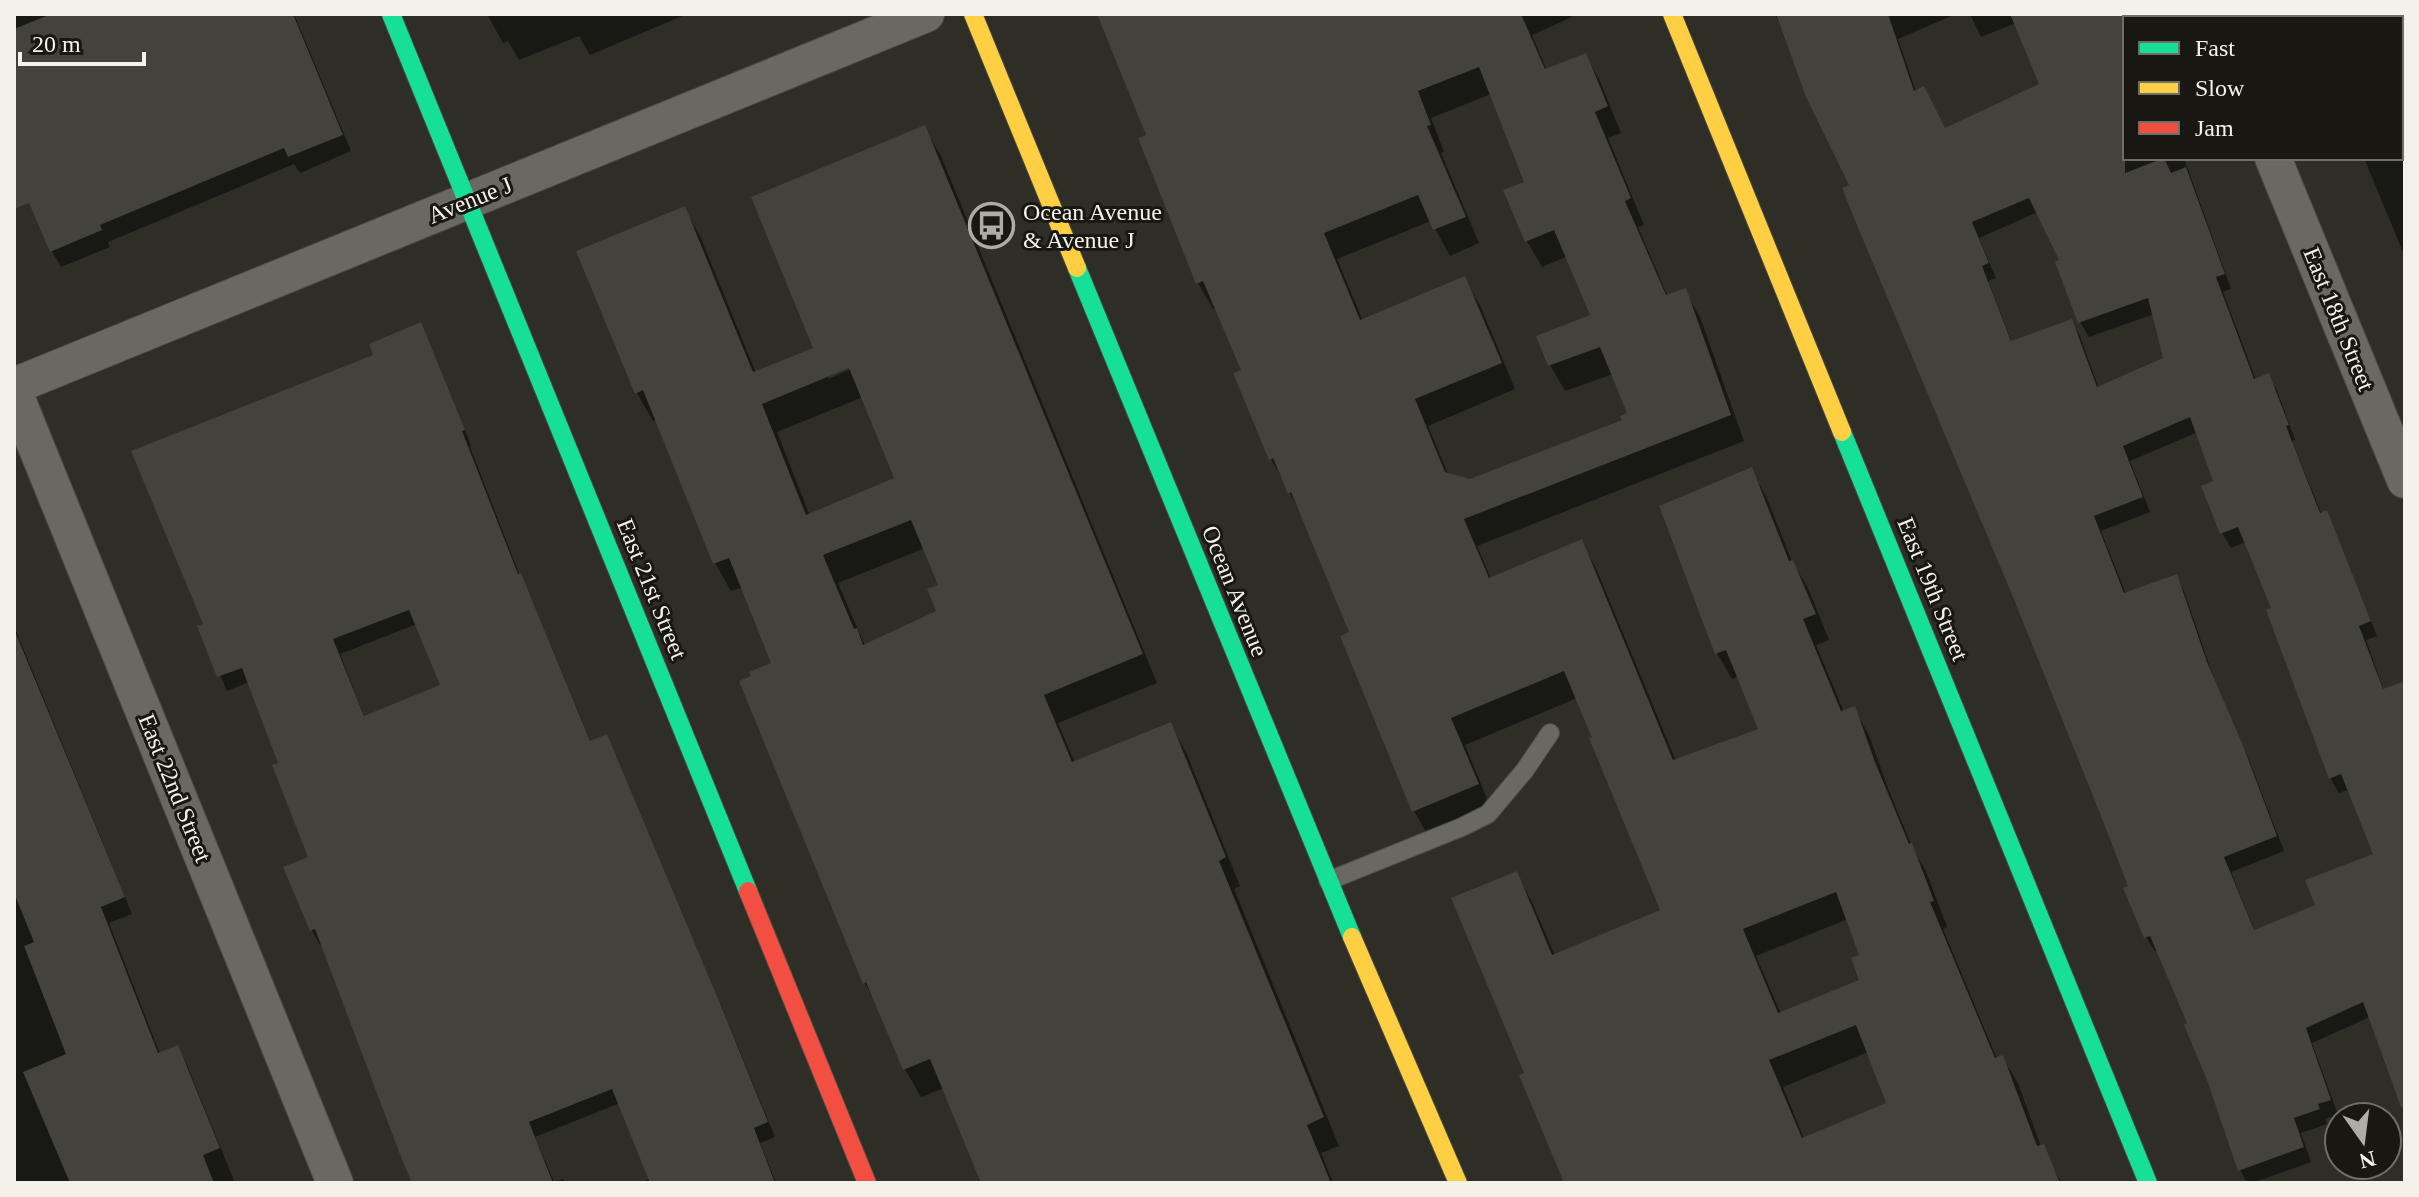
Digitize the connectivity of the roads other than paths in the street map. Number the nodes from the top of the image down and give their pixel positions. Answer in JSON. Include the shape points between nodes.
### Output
{"nodes":[{"id":1,"x":391,"y":14,"type":"edge"},
{"id":2,"x":926,"y":14,"type":"edge"},
{"id":3,"x":973,"y":14,"type":"edge"},
{"id":4,"x":1672,"y":14,"type":"edge"},
{"id":5,"x":2274,"y":160,"type":"edge"},
{"id":6,"x":468,"y":202,"type":"junction"},
{"id":7,"x":14,"y":389,"type":"edge"},
{"id":8,"x":2405,"y":480,"type":"edge"},
{"id":9,"x":1550,"y":733,"type":"dead end"},
{"id":10,"x":1328,"y":881,"type":"junction"},
{"id":11,"x":335,"y":1183,"type":"edge"},
{"id":12,"x":867,"y":1183,"type":"edge"},
{"id":13,"x":1458,"y":1183,"type":"edge"},
{"id":14,"x":2148,"y":1183,"type":"edge"}],
"edges":[{"from":1,"to":6,"type":"street","name":"East 21st Street"},
{"from":2,"to":6,"type":"street","name":"Avenue J"},
{"from":3,"to":10,"type":"street","name":"Ocean Avenue"},
{"from":4,"to":14,"type":"street","name":"East 19th Street"},
{"from":5,"to":8,"type":"street","name":"East 18th Street"},
{"from":6,"to":7,"type":"street","name":"Avenue J"},
{"from":6,"to":12,"type":"street","name":"East 21st Street"},
{"from":7,"to":11,"type":"street","name":"East 22nd Street"},
{"from":9,"to":10,"type":"lane","via":[[1488,814]]},
{"from":10,"to":13,"type":"street","name":"Ocean Avenue"}]}
